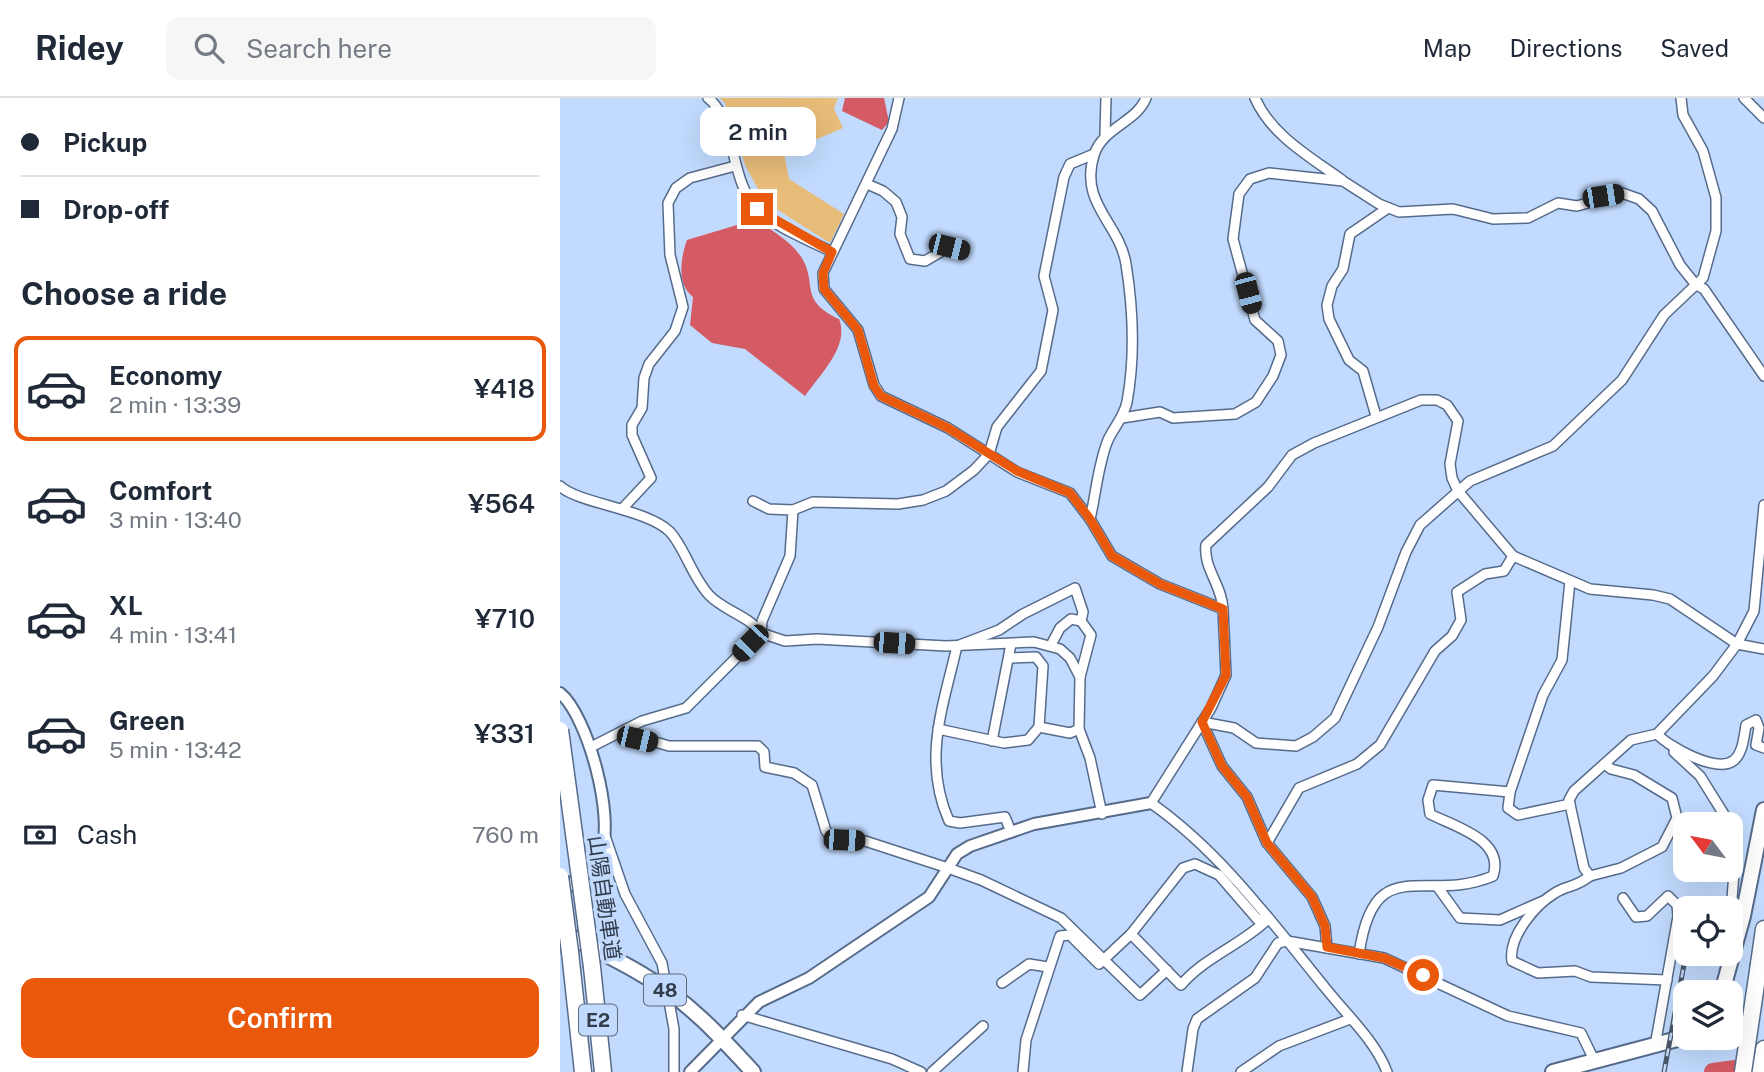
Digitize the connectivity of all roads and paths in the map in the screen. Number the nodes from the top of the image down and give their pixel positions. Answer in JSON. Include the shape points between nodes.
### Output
{"nodes":[{"id":1,"x":708,"y":98,"type":"edge"},
{"id":2,"x":899,"y":98,"type":"edge"},
{"id":3,"x":1106,"y":98,"type":"edge"},
{"id":4,"x":1146,"y":98,"type":"edge"},
{"id":5,"x":1255,"y":98,"type":"edge"},
{"id":6,"x":1681,"y":98,"type":"edge"},
{"id":7,"x":1744,"y":98,"type":"edge"},
{"id":8,"x":1764,"y":118,"type":"edge"},
{"id":9,"x":1105,"y":135,"type":"junction"},
{"id":10,"x":1094,"y":154,"type":"junction"},
{"id":11,"x":735,"y":166,"type":"junction"},
{"id":12,"x":1343,"y":181,"type":"junction"},
{"id":13,"x":867,"y":184,"type":"junction"},
{"id":14,"x":1388,"y":208,"type":"junction"},
{"id":15,"x":964,"y":250,"type":"dead end"},
{"id":16,"x":832,"y":252,"type":"junction"},
{"id":17,"x":1696,"y":285,"type":"junction"},
{"id":18,"x":1764,"y":376,"type":"edge"},
{"id":19,"x":1376,"y":416,"type":"junction"},
{"id":20,"x":1122,"y":418,"type":"junction"},
{"id":21,"x":989,"y":454,"type":"junction"},
{"id":22,"x":560,"y":486,"type":"edge"},
{"id":23,"x":1458,"y":491,"type":"junction"},
{"id":24,"x":753,"y":500,"type":"dead end"},
{"id":25,"x":1764,"y":505,"type":"edge"},
{"id":26,"x":622,"y":509,"type":"junction"},
{"id":27,"x":793,"y":510,"type":"junction"},
{"id":28,"x":1090,"y":519,"type":"junction"},
{"id":29,"x":1513,"y":555,"type":"junction"},
{"id":30,"x":1570,"y":581,"type":"junction"},
{"id":31,"x":1223,"y":609,"type":"junction"},
{"id":32,"x":1081,"y":621,"type":"junction"},
{"id":33,"x":761,"y":632,"type":"junction"},
{"id":34,"x":1011,"y":644,"type":"junction"},
{"id":35,"x":1737,"y":644,"type":"junction"},
{"id":36,"x":1051,"y":645,"type":"junction"},
{"id":37,"x":957,"y":646,"type":"junction"},
{"id":38,"x":1764,"y":649,"type":"edge"},
{"id":39,"x":1013,"y":658,"type":"junction"},
{"id":40,"x":1080,"y":677,"type":"junction"},
{"id":41,"x":560,"y":693,"type":"edge"},
{"id":42,"x":1202,"y":722,"type":"junction"},
{"id":43,"x":1039,"y":727,"type":"junction"},
{"id":44,"x":938,"y":729,"type":"junction"},
{"id":45,"x":1079,"y":729,"type":"junction"},
{"id":46,"x":560,"y":730,"type":"edge"},
{"id":47,"x":621,"y":732,"type":"junction"},
{"id":48,"x":1657,"y":734,"type":"junction"},
{"id":49,"x":992,"y":741,"type":"junction"},
{"id":50,"x":591,"y":747,"type":"junction"},
{"id":51,"x":1670,"y":748,"type":"junction"},
{"id":52,"x":1764,"y":748,"type":"edge"},
{"id":53,"x":1605,"y":764,"type":"junction"},
{"id":54,"x":1510,"y":792,"type":"junction"},
{"id":55,"x":1151,"y":803,"type":"junction"},
{"id":56,"x":1570,"y":804,"type":"junction"},
{"id":57,"x":1764,"y":810,"type":"edge"},
{"id":58,"x":1722,"y":812,"type":"edge"},
{"id":59,"x":1102,"y":814,"type":"junction"},
{"id":60,"x":1011,"y":832,"type":"junction"},
{"id":61,"x":605,"y":836,"type":"junction"},
{"id":62,"x":1267,"y":843,"type":"junction"},
{"id":63,"x":948,"y":868,"type":"junction"},
{"id":64,"x":560,"y":876,"type":"edge"},
{"id":65,"x":1590,"y":876,"type":"junction"},
{"id":66,"x":1437,"y":886,"type":"junction"},
{"id":67,"x":560,"y":895,"type":"edge"},
{"id":68,"x":1623,"y":898,"type":"dead end"},
{"id":69,"x":1545,"y":900,"type":"junction"},
{"id":70,"x":1743,"y":901,"type":"edge"},
{"id":71,"x":1268,"y":918,"type":"junction"},
{"id":72,"x":1764,"y":929,"type":"edge"},
{"id":73,"x":560,"y":931,"type":"edge"},
{"id":74,"x":1131,"y":934,"type":"junction"},
{"id":75,"x":1287,"y":941,"type":"junction"},
{"id":76,"x":1327,"y":947,"type":"junction"},
{"id":77,"x":1359,"y":954,"type":"junction"},
{"id":78,"x":1105,"y":959,"type":"junction"},
{"id":79,"x":1048,"y":967,"type":"junction"},
{"id":80,"x":1167,"y":970,"type":"junction"},
{"id":81,"x":1667,"y":980,"type":"junction"},
{"id":82,"x":1002,"y":983,"type":"dead end"},
{"id":83,"x":669,"y":993,"type":"junction"},
{"id":84,"x":742,"y":1015,"type":"junction"},
{"id":85,"x":1764,"y":1016,"type":"edge"},
{"id":86,"x":1743,"y":1017,"type":"edge"},
{"id":87,"x":1350,"y":1019,"type":"junction"},
{"id":88,"x":983,"y":1026,"type":"dead end"},
{"id":89,"x":721,"y":1038,"type":"junction"},
{"id":90,"x":1673,"y":1041,"type":"edge"},
{"id":91,"x":1655,"y":1046,"type":"junction"},
{"id":92,"x":1764,"y":1049,"type":"edge"},
{"id":93,"x":1594,"y":1060,"type":"junction"},
{"id":94,"x":583,"y":1072,"type":"edge"},
{"id":95,"x":603,"y":1072,"type":"edge"},
{"id":96,"x":674,"y":1072,"type":"edge"},
{"id":97,"x":690,"y":1072,"type":"edge"},
{"id":98,"x":753,"y":1072,"type":"edge"},
{"id":99,"x":921,"y":1072,"type":"edge"},
{"id":100,"x":932,"y":1072,"type":"edge"},
{"id":101,"x":1023,"y":1072,"type":"edge"},
{"id":102,"x":1187,"y":1072,"type":"edge"},
{"id":103,"x":1241,"y":1072,"type":"edge"},
{"id":104,"x":1387,"y":1072,"type":"edge"},
{"id":105,"x":1553,"y":1072,"type":"edge"},
{"id":106,"x":1743,"y":1072,"type":"edge"},
{"id":107,"x":1760,"y":1072,"type":"edge"}],
"edges":[{"from":1,"to":11,"type":"street","via":[[718,106]]},
{"from":2,"to":13,"type":"street","via":[[892,129]]},
{"from":3,"to":9,"type":"street"},
{"from":4,"to":9,"type":"street","via":[[1142,108]]},
{"from":5,"to":12,"type":"street","via":[[1262,115],[1290,142]]},
{"from":6,"to":17,"type":"street","via":[[1716,198],[1712,252]]},
{"from":7,"to":8,"type":"street"},
{"from":9,"to":10,"type":"street"},
{"from":10,"to":20,"type":"street","via":[[1093,198],[1126,260],[1131,306],[1127,403]]},
{"from":10,"to":21,"type":"street","via":[[1070,164],[1063,177],[1044,276],[1053,310],[1041,371],[997,427]]},
{"from":11,"to":16,"type":"street","via":[[757,209]]},
{"from":11,"to":26,"type":"street","via":[[690,177],[676,188],[668,203],[670,255],[683,307],[675,331],[649,364],[642,408],[632,425],[651,478]]},
{"from":12,"to":14,"type":"street"},
{"from":12,"to":20,"type":"street","via":[[1269,173],[1250,179],[1239,194],[1233,239],[1255,320],[1278,341],[1281,355],[1256,402],[1235,414],[1173,418],[1160,412]]},
{"from":13,"to":15,"type":"street","via":[[896,202],[902,217],[900,234],[910,259],[925,261],[949,247]]},
{"from":13,"to":16,"type":"street"},
{"from":14,"to":17,"type":"street","via":[[1399,212],[1453,209],[1493,219],[1528,218],[1558,203],[1577,206],[1622,193],[1639,199],[1652,211],[1679,265]]},
{"from":14,"to":19,"type":"street","via":[[1350,234],[1343,269],[1327,305],[1349,360],[1363,371]]},
{"from":16,"to":21,"type":"street","via":[[823,273],[824,289],[858,330],[881,396],[948,428]]},
{"from":17,"to":18,"type":"street","via":[[1704,289]]},
{"from":17,"to":23,"type":"street","via":[[1664,315],[1622,380],[1553,446],[1470,481]]},
{"from":19,"to":23,"type":"street","via":[[1422,400],[1447,405],[1458,421],[1450,464]]},
{"from":19,"to":31,"type":"street","via":[[1292,455],[1268,487],[1206,545],[1204,558],[1222,593]]},
{"from":20,"to":28,"type":"street","via":[[1108,441]]},
{"from":21,"to":27,"type":"street","via":[[946,491],[923,500],[813,502]]},
{"from":21,"to":28,"type":"street","via":[[1070,493]]},
{"from":22,"to":26,"type":"street"},
{"from":23,"to":29,"type":"street"},
{"from":23,"to":42,"type":"street","via":[[1420,525],[1335,718],[1296,746],[1255,743],[1234,728]]},
{"from":24,"to":27,"type":"street","via":[[769,509]]},
{"from":25,"to":35,"type":"street","via":[[1754,611]]},
{"from":26,"to":33,"type":"street","via":[[670,531],[697,582]]},
{"from":27,"to":33,"type":"street","via":[[790,556]]},
{"from":28,"to":31,"type":"street","via":[[1112,556],[1160,584]]},
{"from":29,"to":30,"type":"street"},
{"from":29,"to":62,"type":"street","via":[[1504,570],[1485,574],[1457,592],[1461,620],[1435,651],[1380,746],[1357,764],[1299,788]]},
{"from":30,"to":35,"type":"street","via":[[1590,589],[1670,599]]},
{"from":30,"to":54,"type":"street","via":[[1562,660],[1543,695]]},
{"from":31,"to":42,"type":"street","via":[[1226,675]]},
{"from":32,"to":36,"type":"street","via":[[1071,619]]},
{"from":32,"to":37,"type":"street","via":[[1083,612],[1075,588],[999,631]]},
{"from":32,"to":40,"type":"street","via":[[1091,635]]},
{"from":33,"to":37,"type":"street","via":[[785,641]]},
{"from":33,"to":47,"type":"street","via":[[686,708]]},
{"from":34,"to":36,"type":"street"},
{"from":34,"to":37,"type":"street"},
{"from":34,"to":39,"type":"street"},
{"from":35,"to":38,"type":"street"},
{"from":35,"to":48,"type":"street"},
{"from":36,"to":40,"type":"street","via":[[1070,658]]},
{"from":37,"to":44,"type":"street"},
{"from":39,"to":43,"type":"street","via":[[1036,657],[1043,666]]},
{"from":39,"to":49,"type":"street"},
{"from":40,"to":45,"type":"street"},
{"from":41,"to":50,"type":"street","via":[[573,705]]},
{"from":42,"to":55,"type":"street"},
{"from":42,"to":62,"type":"street","via":[[1222,766],[1247,797]]},
{"from":43,"to":45,"type":"street","via":[[1070,733]]},
{"from":43,"to":49,"type":"street","via":[[1028,740]]},
{"from":44,"to":49,"type":"street"},
{"from":44,"to":60,"type":"street","via":[[935,761],[949,821],[1005,817]]},
{"from":45,"to":59,"type":"street"},
{"from":46,"to":95,"type":"highway","name":"山陽自動車道","number":"E2","bridge":true},
{"from":47,"to":50,"type":"street"},
{"from":47,"to":63,"type":"street","via":[[669,746],[758,746],[764,752],[765,767],[794,773],[812,785],[831,837],[865,841]]},
{"from":48,"to":51,"type":"street"},
{"from":48,"to":53,"type":"street","via":[[1631,740]]},
{"from":50,"to":61,"type":"street"},
{"from":51,"to":52,"type":"street","via":[[1724,765],[1740,754],[1746,725],[1756,720],[1756,745]]},
{"from":51,"to":58,"type":"street","via":[[1700,776]]},
{"from":53,"to":56,"type":"street","via":[[1574,791]]},
{"from":53,"to":65,"type":"street","via":[[1672,798],[1676,818],[1662,847],[1622,868]]},
{"from":54,"to":56,"type":"street","via":[[1508,808],[1518,815]]},
{"from":54,"to":66,"type":"street","via":[[1433,785],[1430,814],[1484,841],[1497,865],[1493,876],[1475,884]]},
{"from":55,"to":59,"type":"street"},
{"from":55,"to":71,"type":"street","via":[[1223,863]]},
{"from":56,"to":65,"type":"street","via":[[1584,868]]},
{"from":57,"to":70,"type":"main road"},
{"from":59,"to":60,"type":"street"},
{"from":60,"to":63,"type":"street","via":[[970,846],[957,854]]},
{"from":61,"to":67,"type":"street","via":[[595,864]]},
{"from":61,"to":83,"type":"street","via":[[625,894],[657,950]]},
{"from":62,"to":76,"type":"street","via":[[1312,897],[1325,926]]},
{"from":63,"to":78,"type":"street","via":[[1060,918]]},
{"from":63,"to":84,"type":"street","via":[[929,897],[809,978]]},
{"from":64,"to":94,"type":"highway","name":"山陽自動車道","number":"E2","bridge":true},
{"from":65,"to":69,"type":"street"},
{"from":66,"to":69,"type":"street","via":[[1460,918],[1500,920]]},
{"from":66,"to":77,"type":"street","via":[[1393,888],[1379,895],[1363,929]]},
{"from":68,"to":81,"type":"street","via":[[1636,917],[1647,916],[1668,896],[1677,905]]},
{"from":69,"to":81,"type":"street","via":[[1510,948],[1512,961],[1538,973],[1575,971],[1591,977]]},
{"from":71,"to":74,"type":"street","via":[[1258,920],[1219,874],[1195,864],[1183,868]]},
{"from":71,"to":75,"type":"street"},
{"from":71,"to":80,"type":"street","via":[[1251,936],[1209,959],[1181,985]]},
{"from":72,"to":106,"type":"highway","bridge":true},
{"from":73,"to":83,"type":"main road","number":"48"},
{"from":74,"to":78,"type":"street"},
{"from":74,"to":80,"type":"street"},
{"from":75,"to":76,"type":"street"},
{"from":75,"to":87,"type":"street"},
{"from":75,"to":102,"type":"street","via":[[1278,943],[1255,978],[1197,1019]]},
{"from":76,"to":77,"type":"street"},
{"from":77,"to":93,"type":"street","via":[[1384,958],[1508,1016],[1581,1033]]},
{"from":78,"to":79,"type":"street","via":[[1100,964],[1070,935],[1060,936]]},
{"from":78,"to":80,"type":"street","via":[[1140,995]]},
{"from":79,"to":82,"type":"street","via":[[1029,964]]},
{"from":79,"to":101,"type":"street","via":[[1026,1040]]},
{"from":81,"to":91,"type":"street"},
{"from":83,"to":89,"type":"main road","number":"48"},
{"from":83,"to":96,"type":"street"},
{"from":84,"to":89,"type":"street"},
{"from":84,"to":99,"type":"street","via":[[892,1059]]},
{"from":85,"to":86,"type":"main road"},
{"from":87,"to":103,"type":"street","via":[[1279,1046]]},
{"from":87,"to":104,"type":"street"},
{"from":88,"to":100,"type":"street"},
{"from":89,"to":97,"type":"street"},
{"from":89,"to":98,"type":"main road","number":"48"},
{"from":90,"to":91,"type":"main road"},
{"from":91,"to":93,"type":"main road"},
{"from":92,"to":107,"type":"highway"},
{"from":93,"to":105,"type":"main road"}]}
